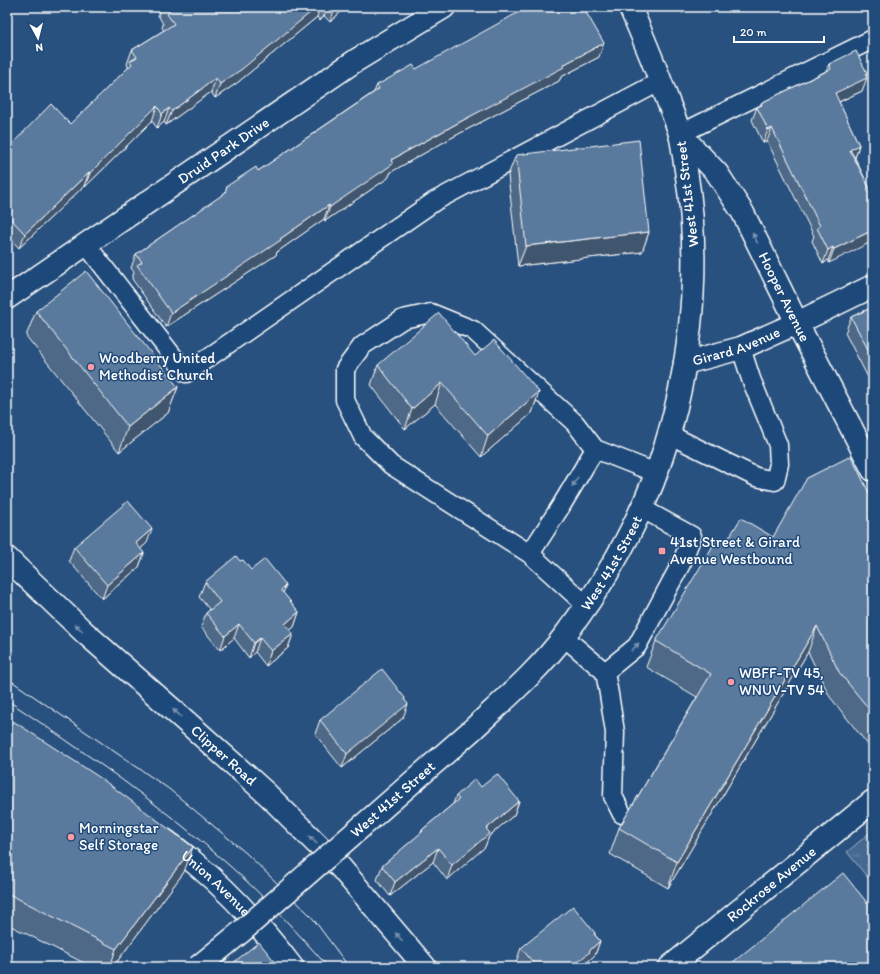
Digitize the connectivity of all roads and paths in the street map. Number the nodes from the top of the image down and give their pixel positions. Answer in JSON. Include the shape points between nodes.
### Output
{"nodes":[{"id":1,"x":444,"y":7,"type":"edge"},
{"id":2,"x":630,"y":7,"type":"edge"},
{"id":3,"x":873,"y":39,"type":"edge"},
{"id":4,"x":661,"y":81,"type":"junction"},
{"id":5,"x":680,"y":134,"type":"junction"},
{"id":6,"x":86,"y":243,"type":"junction"},
{"id":7,"x":873,"y":286,"type":"edge"},
{"id":8,"x":7,"y":298,"type":"edge"},
{"id":9,"x":797,"y":323,"type":"junction"},
{"id":10,"x":741,"y":348,"type":"junction"},
{"id":11,"x":685,"y":363,"type":"junction"},
{"id":12,"x":668,"y":434,"type":"junction"},
{"id":13,"x":594,"y":449,"type":"junction"},
{"id":14,"x":873,"y":470,"type":"edge"},
{"id":15,"x":656,"y":473,"type":"junction"},
{"id":16,"x":641,"y":508,"type":"junction"},
{"id":17,"x":530,"y":554,"type":"junction"},
{"id":18,"x":7,"y":558,"type":"edge"},
{"id":19,"x":586,"y":606,"type":"junction"},
{"id":20,"x":564,"y":637,"type":"junction"},
{"id":21,"x":605,"y":672,"type":"junction"},
{"id":22,"x":873,"y":801,"type":"edge"},
{"id":23,"x":622,"y":814,"type":"dead end"},
{"id":24,"x":148,"y":828,"type":"edge"},
{"id":25,"x":198,"y":967,"type":"edge"},
{"id":26,"x":292,"y":967,"type":"edge"},
{"id":27,"x":425,"y":967,"type":"edge"},
{"id":28,"x":670,"y":967,"type":"edge"}],
"edges":[{"from":1,"to":6,"type":"street","name":"Druid Park Drive","via":[[355,61]]},
{"from":2,"to":4,"type":"street","name":"West 41st Street"},
{"from":3,"to":5,"type":"lane"},
{"from":4,"to":5,"type":"street","name":"West 41st Street"},
{"from":4,"to":6,"type":"lane","via":[[435,201],[186,373]]},
{"from":9,"to":5,"type":"street","name":"Hooper Avenue","one_way":true,"via":[[743,213],[717,173]]},
{"from":5,"to":11,"type":"street","name":"West 41st Street","via":[[690,191],[694,251]]},
{"from":6,"to":8,"type":"street","name":"Druid Park Drive"},
{"from":7,"to":9,"type":"street","name":"Girard Avenue"},
{"from":9,"to":10,"type":"street","name":"Girard Avenue"},
{"from":9,"to":14,"type":"street","name":"Hooper Avenue"},
{"from":10,"to":11,"type":"street","name":"Girard Avenue"},
{"from":10,"to":12,"type":"lane","via":[[778,445],[779,464],[775,481],[756,477]]},
{"from":11,"to":12,"type":"street","name":"West 41st Street"},
{"from":12,"to":15,"type":"street","name":"West 41st Street"},
{"from":13,"to":15,"type":"lane"},
{"from":13,"to":17,"type":"lane","one_way":true},
{"from":13,"to":17,"type":"lane","via":[[575,423],[473,330],[431,313],[403,319],[362,346],[345,369],[345,400],[363,438],[391,465]]},
{"from":15,"to":16,"type":"street","name":"West 41st Street"},
{"from":16,"to":19,"type":"street","name":"West 41st Street","via":[[627,538]]},
{"from":21,"to":16,"type":"lane","one_way":true,"via":[[637,646],[676,574],[692,536]]},
{"from":17,"to":19,"type":"lane"},
{"from":27,"to":18,"type":"street","name":"Clipper Road","one_way":true,"via":[[341,868],[267,794],[84,632]]},
{"from":19,"to":20,"type":"street","name":"West 41st Street"},
{"from":20,"to":21,"type":"lane"},
{"from":20,"to":25,"type":"street","name":"West 41st Street","bridge":true,"via":[[524,681],[472,730]]},
{"from":21,"to":23,"type":"lane","via":[[614,732],[613,796]]},
{"from":22,"to":28,"type":"street","name":"Rockrose Avenue"},
{"from":24,"to":26,"type":"street","name":"Union Avenue","via":[[198,865],[233,898]]}]}
